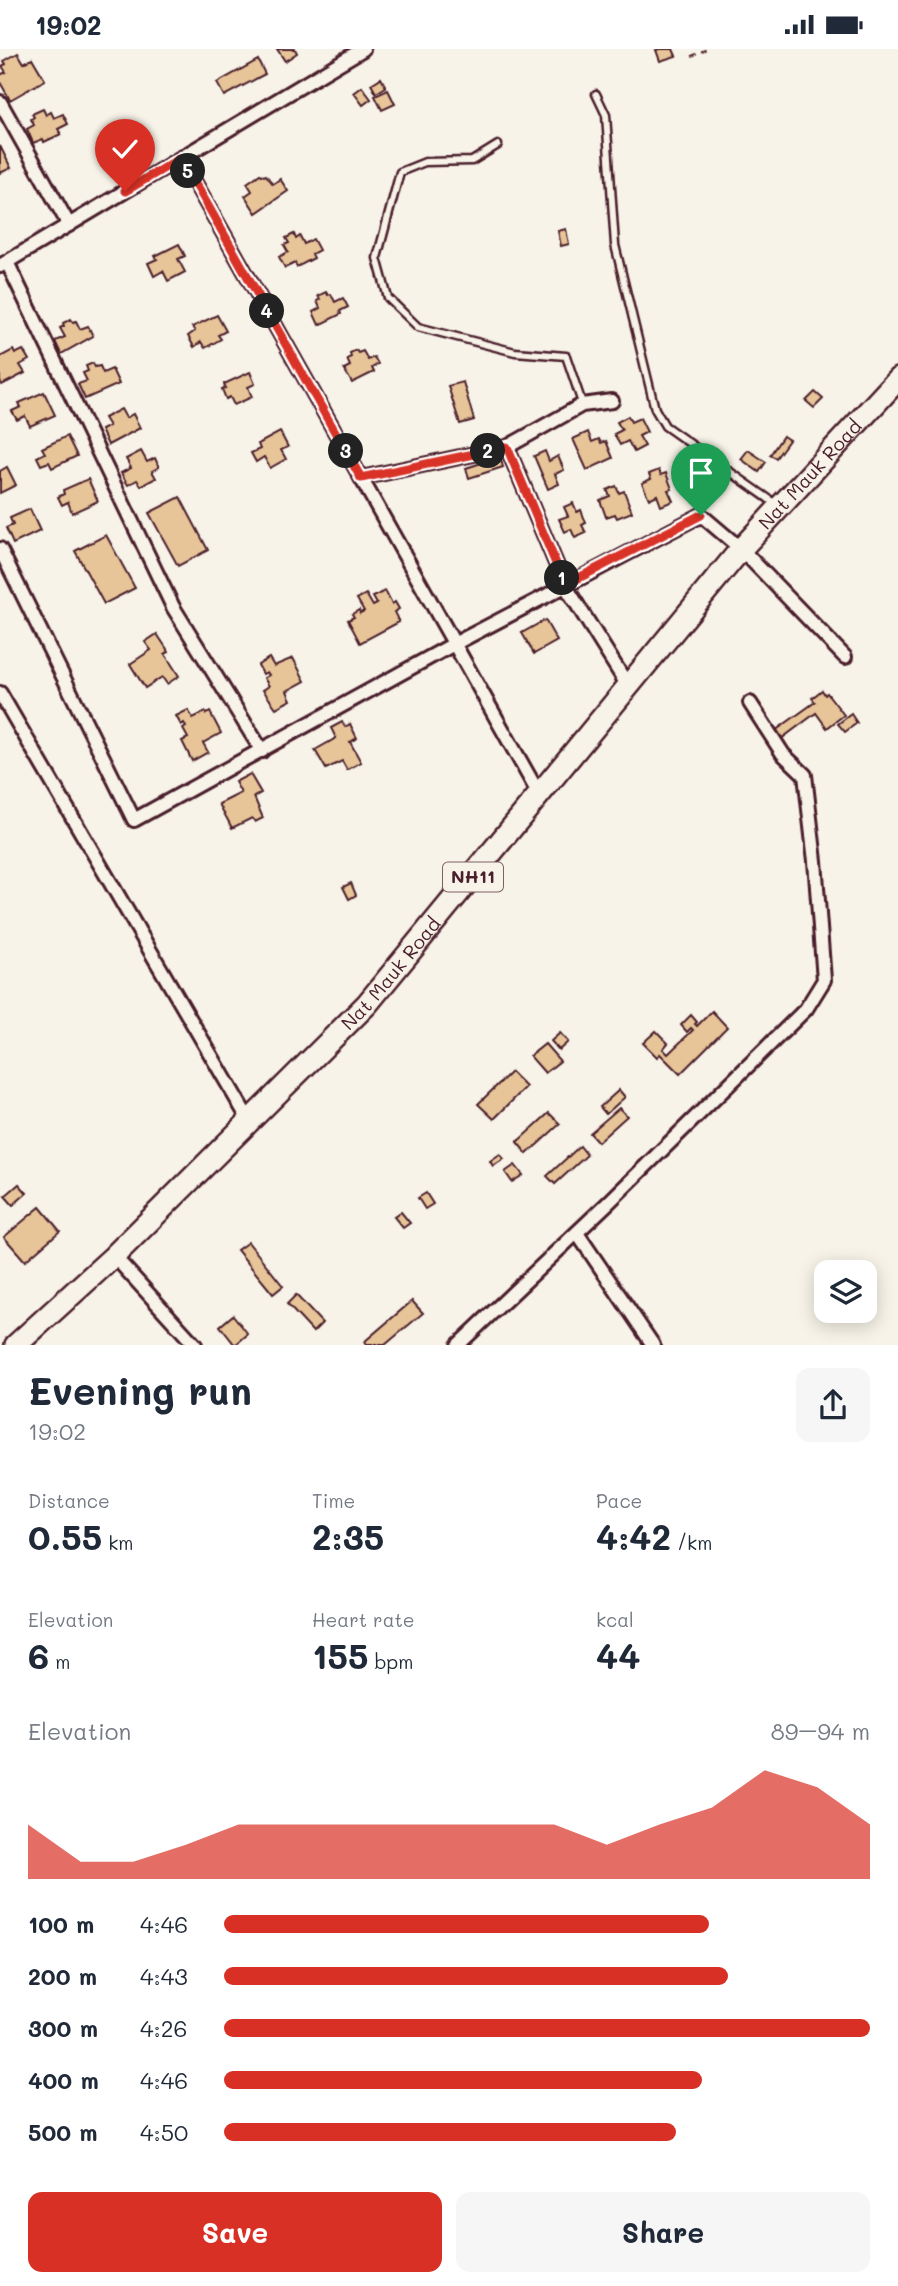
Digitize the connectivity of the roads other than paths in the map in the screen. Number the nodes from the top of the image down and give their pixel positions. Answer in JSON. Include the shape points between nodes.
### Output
{"nodes":[{"id":1,"x":363,"y":49,"type":"edge"},
{"id":2,"x":596,"y":94,"type":"dead end"},
{"id":3,"x":0,"y":102,"type":"edge"},
{"id":4,"x":498,"y":145,"type":"dead end"},
{"id":5,"x":181,"y":158,"type":"junction"},
{"id":6,"x":69,"y":225,"type":"junction"},
{"id":7,"x":4,"y":264,"type":"edge"},
{"id":8,"x":898,"y":379,"type":"edge"},
{"id":9,"x":612,"y":401,"type":"dead end"},
{"id":10,"x":582,"y":403,"type":"dead end"},
{"id":11,"x":507,"y":447,"type":"junction"},
{"id":12,"x":361,"y":478,"type":"junction"},
{"id":13,"x":780,"y":507,"type":"junction"},
{"id":14,"x":0,"y":549,"type":"edge"},
{"id":15,"x":741,"y":549,"type":"junction"},
{"id":16,"x":565,"y":585,"type":"junction"},
{"id":17,"x":454,"y":644,"type":"junction"},
{"id":18,"x":845,"y":657,"type":"dead end"},
{"id":19,"x":628,"y":686,"type":"junction"},
{"id":20,"x":0,"y":693,"type":"edge"},
{"id":21,"x":750,"y":703,"type":"dead end"},
{"id":22,"x":262,"y":751,"type":"junction"},
{"id":23,"x":540,"y":796,"type":"junction"},
{"id":24,"x":250,"y":1122,"type":"junction"},
{"id":25,"x":577,"y":1233,"type":"junction"},
{"id":26,"x":114,"y":1256,"type":"junction"},
{"id":27,"x":16,"y":1345,"type":"edge"},
{"id":28,"x":195,"y":1345,"type":"edge"},
{"id":29,"x":458,"y":1345,"type":"edge"},
{"id":30,"x":653,"y":1345,"type":"edge"}],
"edges":[{"from":1,"to":5,"type":"street"},
{"from":2,"to":13,"type":"lane","via":[[606,115],[615,245],[656,409],[665,426]]},
{"from":3,"to":6,"type":"street"},
{"from":4,"to":10,"type":"lane","via":[[472,161],[425,162],[400,172],[377,258],[388,298],[418,327],[515,352],[566,356]]},
{"from":5,"to":6,"type":"street"},
{"from":5,"to":12,"type":"street"},
{"from":6,"to":7,"type":"street"},
{"from":7,"to":22,"type":"street","via":[[173,607]]},
{"from":8,"to":13,"type":"highway","name":"Nat Mauk Road","number":"NH11"},
{"from":9,"to":11,"type":"street","via":[[582,405]]},
{"from":11,"to":12,"type":"street"},
{"from":11,"to":16,"type":"street"},
{"from":12,"to":17,"type":"street"},
{"from":13,"to":15,"type":"highway","name":"Nat Mauk Road","number":"NH11"},
{"from":14,"to":22,"type":"street","via":[[134,820]]},
{"from":15,"to":16,"type":"street","via":[[701,515]]},
{"from":15,"to":18,"type":"street"},
{"from":15,"to":19,"type":"highway","name":"Nat Mauk Road","number":"NH11"},
{"from":16,"to":17,"type":"street"},
{"from":16,"to":19,"type":"street"},
{"from":17,"to":22,"type":"street"},
{"from":17,"to":23,"type":"street"},
{"from":19,"to":23,"type":"highway","name":"Nat Mauk Road","number":"NH11"},
{"from":20,"to":24,"type":"street"},
{"from":21,"to":25,"type":"street","via":[[783,754],[804,775],[824,981],[806,1009]]},
{"from":23,"to":24,"type":"highway","name":"Nat Mauk Road","number":"NH11","via":[[367,1005]]},
{"from":24,"to":26,"type":"highway","name":"Nat Mauk Road","number":"NH11"},
{"from":25,"to":29,"type":"street"},
{"from":25,"to":30,"type":"street"},
{"from":26,"to":27,"type":"highway","name":"Nat Mauk Road","number":"NH11"},
{"from":26,"to":28,"type":"street"}]}
